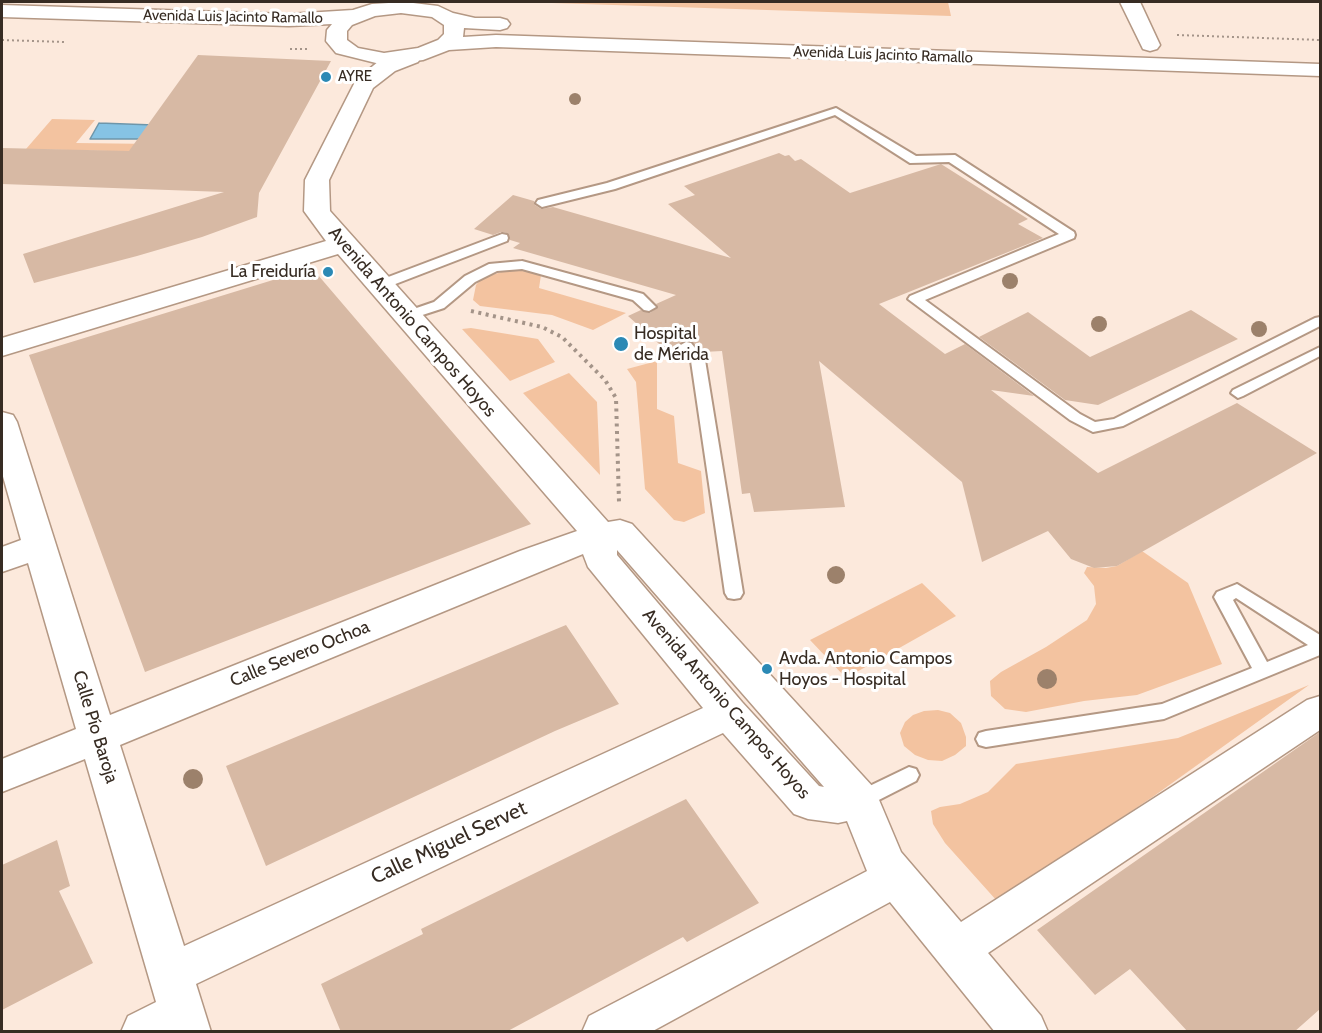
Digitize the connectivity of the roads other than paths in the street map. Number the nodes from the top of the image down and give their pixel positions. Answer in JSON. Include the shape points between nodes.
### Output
{"nodes":[{"id":1,"x":1130,"y":2,"type":"edge"},
{"id":2,"x":403,"y":4,"type":"edge"},
{"id":3,"x":2,"y":12,"type":"edge"},
{"id":4,"x":356,"y":16,"type":"junction"},
{"id":5,"x":451,"y":19,"type":"junction"},
{"id":6,"x":2,"y":27,"type":"edge"},
{"id":7,"x":329,"y":43,"type":"junction"},
{"id":8,"x":445,"y":44,"type":"junction"},
{"id":9,"x":1150,"y":45,"type":"junction"},
{"id":10,"x":1320,"y":51,"type":"edge"},
{"id":11,"x":410,"y":57,"type":"junction"},
{"id":12,"x":1320,"y":70,"type":"edge"},
{"id":13,"x":364,"y":85,"type":"junction"},
{"id":14,"x":542,"y":203,"type":"dead end"},
{"id":15,"x":336,"y":236,"type":"junction"},
{"id":16,"x":502,"y":238,"type":"dead end"},
{"id":17,"x":380,"y":285,"type":"junction"},
{"id":18,"x":649,"y":307,"type":"dead end"},
{"id":19,"x":407,"y":316,"type":"junction"},
{"id":20,"x":1320,"y":321,"type":"edge"},
{"id":21,"x":2,"y":330,"type":"edge"},
{"id":22,"x":686,"y":346,"type":"dead end"},
{"id":23,"x":2,"y":347,"type":"edge"},
{"id":24,"x":1320,"y":351,"type":"edge"},
{"id":25,"x":1238,"y":393,"type":"dead end"},
{"id":26,"x":2,"y":422,"type":"edge"},
{"id":27,"x":610,"y":533,"type":"junction"},
{"id":28,"x":39,"y":546,"type":"junction"},
{"id":29,"x":2,"y":560,"type":"edge"},
{"id":30,"x":734,"y":593,"type":"dead end"},
{"id":31,"x":1320,"y":646,"type":"edge"},
{"id":32,"x":1263,"y":671,"type":"junction"},
{"id":33,"x":1320,"y":711,"type":"edge"},
{"id":34,"x":729,"y":713,"type":"junction"},
{"id":35,"x":98,"y":736,"type":"junction"},
{"id":36,"x":986,"y":739,"type":"dead end"},
{"id":37,"x":909,"y":775,"type":"dead end"},
{"id":38,"x":2,"y":776,"type":"edge"},
{"id":39,"x":860,"y":800,"type":"junction"},
{"id":40,"x":896,"y":877,"type":"junction"},
{"id":41,"x":957,"y":950,"type":"junction"},
{"id":42,"x":171,"y":1012,"type":"edge"},
{"id":43,"x":605,"y":1032,"type":"edge"},
{"id":44,"x":1025,"y":1032,"type":"edge"}],
"edges":[{"from":1,"to":9,"type":"street"},
{"from":2,"to":4,"type":"street","name":"Avenida Luis Jacinto Ramallo"},
{"from":2,"to":5,"type":"street","name":"Avenida Luis Jacinto Ramallo"},
{"from":3,"to":4,"type":"street","name":"Avenida Luis Jacinto Ramallo","via":[[289,20]]},
{"from":4,"to":7,"type":"street","via":[[345,21]]},
{"from":5,"to":8,"type":"street","via":[[455,31]]},
{"from":5,"to":9,"type":"street","name":"Avenida Luis Jacinto Ramallo","via":[[475,24]]},
{"from":6,"to":7,"type":"street","name":"Avenida Luis Jacinto Ramallo","via":[[280,34]]},
{"from":7,"to":11,"type":"street","name":"Avenida Luis Jacinto Ramallo","via":[[384,59]]},
{"from":7,"to":13,"type":"street","via":[[362,65]]},
{"from":8,"to":11,"type":"street","name":"Avenida Luis Jacinto Ramallo"},
{"from":8,"to":12,"type":"street","name":"Avenida Luis Jacinto Ramallo","via":[[496,41]]},
{"from":9,"to":10,"type":"street","name":"Avenida Luis Jacinto Ramallo"},
{"from":11,"to":13,"type":"street","name":"Avenida Antonio Campos Hoyos","via":[[387,66]]},
{"from":13,"to":15,"type":"street","name":"Avenida Antonio Campos Hoyos","via":[[317,180],[317,211]]},
{"from":14,"to":20,"type":"lane","via":[[611,186],[836,111],[914,160],[951,158],[1069,235],[915,299],[1075,417],[1093,426],[1118,423]]},
{"from":15,"to":17,"type":"street","name":"Avenida Antonio Campos Hoyos"},
{"from":15,"to":21,"type":"street","via":[[293,243]]},
{"from":15,"to":23,"type":"street"},
{"from":16,"to":17,"type":"lane"},
{"from":17,"to":19,"type":"street","name":"Avenida Antonio Campos Hoyos"},
{"from":18,"to":19,"type":"lane","via":[[638,297],[522,265],[494,267],[470,279],[439,304]]},
{"from":19,"to":27,"type":"street","name":"Avenida Antonio Campos Hoyos"},
{"from":22,"to":30,"type":"lane","via":[[698,360]]},
{"from":24,"to":25,"type":"lane"},
{"from":26,"to":28,"type":"street","name":"Calle Pío Baroja"},
{"from":27,"to":34,"type":"street","name":"Avenida Antonio Campos Hoyos","via":[[600,558]]},
{"from":27,"to":35,"type":"street","name":"Calle Severo Ochoa","via":[[521,564]]},
{"from":27,"to":39,"type":"street","name":"Avenida Antonio Campos Hoyos"},
{"from":28,"to":29,"type":"street"},
{"from":28,"to":35,"type":"street","name":"Calle Pío Baroja"},
{"from":31,"to":32,"type":"lane"},
{"from":31,"to":32,"type":"lane","via":[[1237,590],[1223,597]]},
{"from":32,"to":36,"type":"lane","via":[[1164,711]]},
{"from":33,"to":41,"type":"street"},
{"from":34,"to":39,"type":"street","name":"Avenida Antonio Campos Hoyos","via":[[808,802],[838,806]]},
{"from":34,"to":42,"type":"street","name":"Calle Miguel Servet"},
{"from":35,"to":38,"type":"street","name":"Calle Severo Ochoa"},
{"from":35,"to":42,"type":"street","name":"Calle Pío Baroja"},
{"from":37,"to":39,"type":"lane"},
{"from":39,"to":40,"type":"street","name":"Avenida Antonio Campos Hoyos","via":[[884,863]]},
{"from":40,"to":41,"type":"street","name":"Avenida Antonio Campos Hoyos"},
{"from":40,"to":43,"type":"street"},
{"from":41,"to":44,"type":"street","name":"Avenida Antonio Campos Hoyos"}]}
